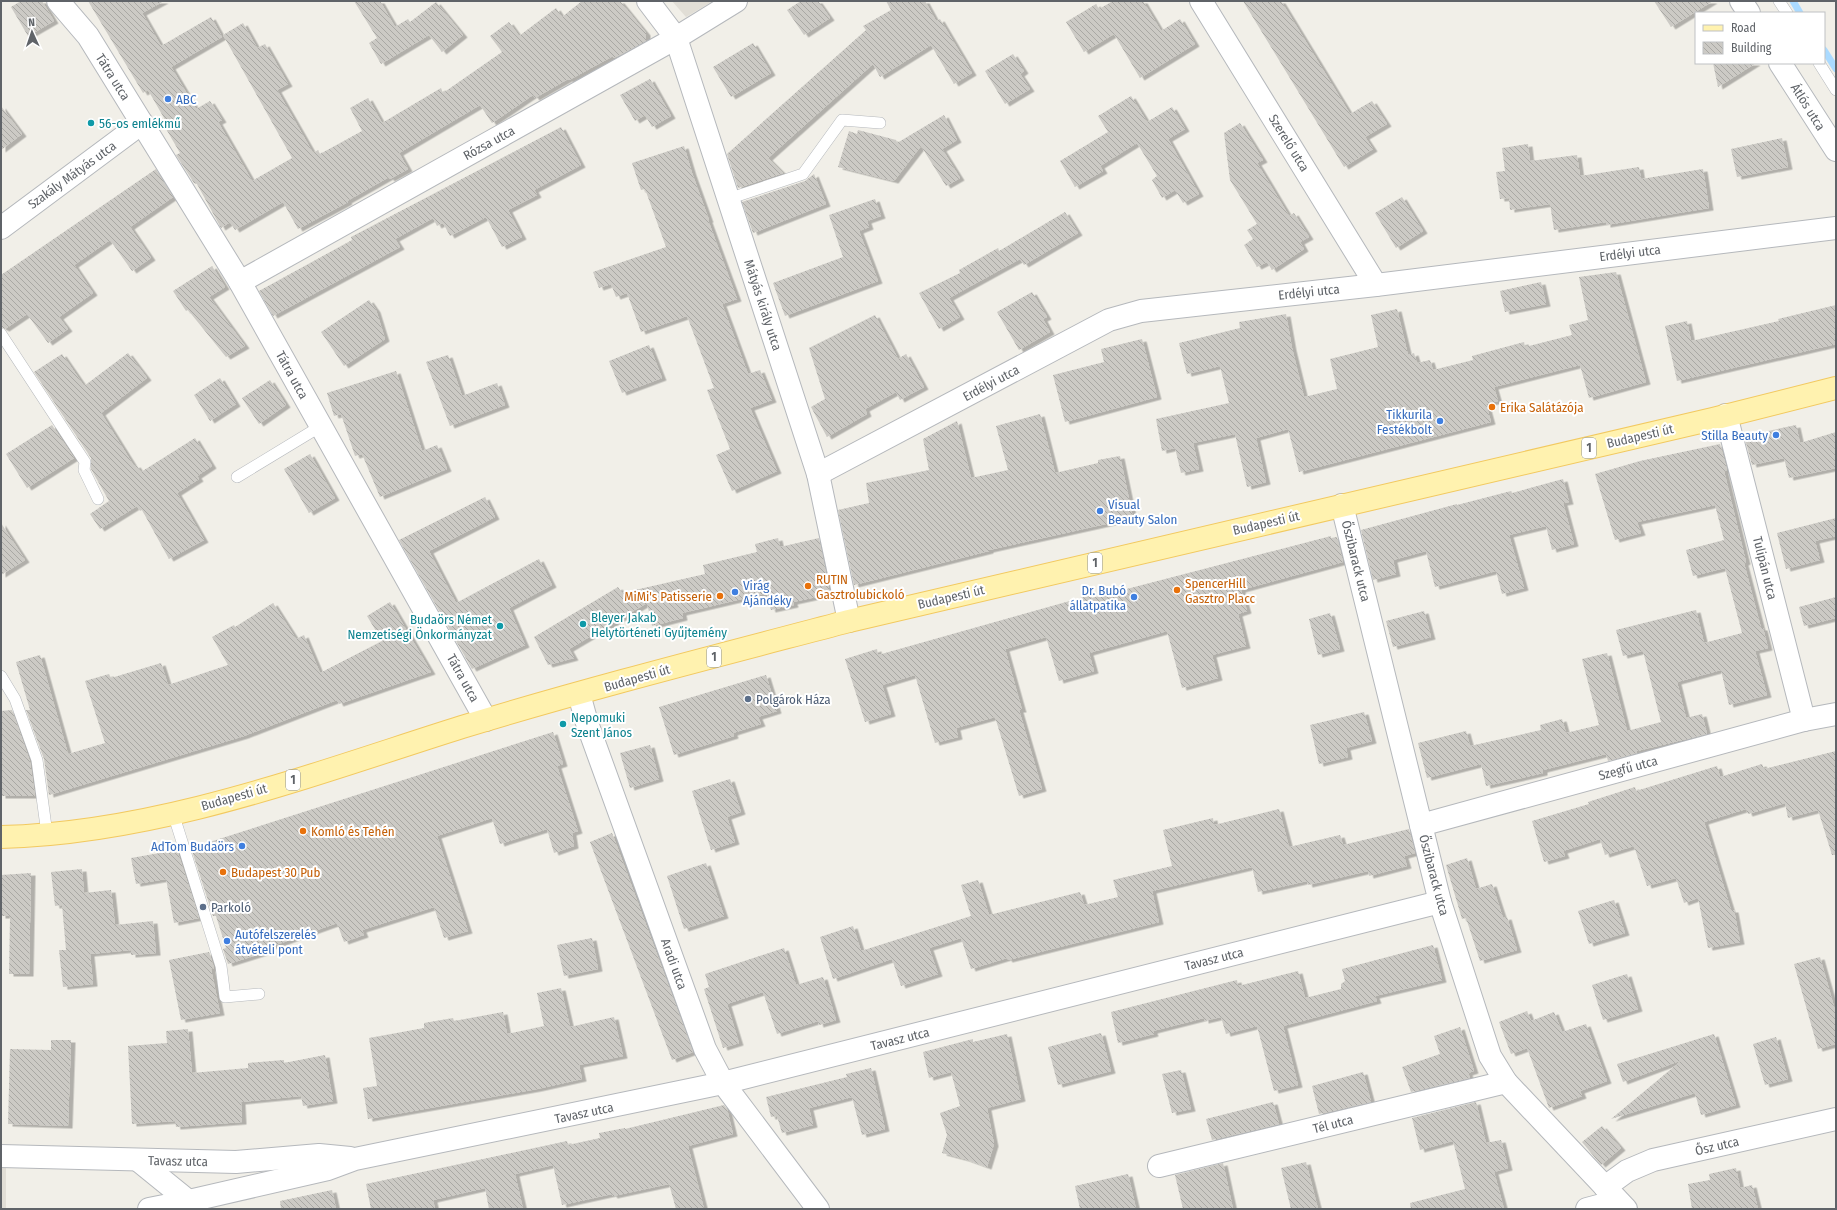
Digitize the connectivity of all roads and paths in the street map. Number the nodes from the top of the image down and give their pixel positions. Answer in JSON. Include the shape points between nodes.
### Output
{"nodes":[{"id":1,"x":58,"y":1,"type":"edge"},
{"id":2,"x":78,"y":1,"type":"edge"},
{"id":3,"x":648,"y":1,"type":"edge"},
{"id":4,"x":736,"y":1,"type":"edge"},
{"id":5,"x":1201,"y":1,"type":"edge"},
{"id":6,"x":1741,"y":1,"type":"edge"},
{"id":7,"x":1779,"y":1,"type":"edge"},
{"id":8,"x":1748,"y":12,"type":"edge"},
{"id":9,"x":1786,"y":12,"type":"edge"},
{"id":10,"x":88,"y":36,"type":"junction"},
{"id":11,"x":676,"y":38,"type":"junction"},
{"id":12,"x":1781,"y":64,"type":"edge"},
{"id":13,"x":1820,"y":64,"type":"edge"},
{"id":14,"x":1836,"y":90,"type":"edge"},
{"id":15,"x":142,"y":123,"type":"junction"},
{"id":16,"x":880,"y":123,"type":"dead end"},
{"id":17,"x":1836,"y":150,"type":"edge"},
{"id":18,"x":728,"y":199,"type":"junction"},
{"id":19,"x":1,"y":228,"type":"edge"},
{"id":20,"x":1836,"y":228,"type":"edge"},
{"id":21,"x":240,"y":282,"type":"junction"},
{"id":22,"x":1376,"y":285,"type":"junction"},
{"id":23,"x":1,"y":334,"type":"edge"},
{"id":24,"x":1836,"y":388,"type":"edge"},
{"id":25,"x":1726,"y":416,"type":"junction"},
{"id":26,"x":321,"y":426,"type":"junction"},
{"id":27,"x":818,"y":474,"type":"junction"},
{"id":28,"x":237,"y":477,"type":"dead end"},
{"id":29,"x":98,"y":499,"type":"dead end"},
{"id":30,"x":1342,"y":505,"type":"junction"},
{"id":31,"x":849,"y":621,"type":"junction"},
{"id":32,"x":1,"y":676,"type":"edge"},
{"id":33,"x":579,"y":694,"type":"junction"},
{"id":34,"x":1836,"y":714,"type":"edge"},
{"id":35,"x":486,"y":720,"type":"junction"},
{"id":36,"x":1804,"y":720,"type":"junction"},
{"id":37,"x":173,"y":813,"type":"junction"},
{"id":38,"x":1421,"y":825,"type":"junction"},
{"id":39,"x":47,"y":834,"type":"junction"},
{"id":40,"x":1,"y":837,"type":"edge"},
{"id":41,"x":1440,"y":902,"type":"junction"},
{"id":42,"x":259,"y":994,"type":"dead end"},
{"id":43,"x":1506,"y":1082,"type":"junction"},
{"id":44,"x":724,"y":1083,"type":"junction"},
{"id":45,"x":1836,"y":1119,"type":"edge"},
{"id":46,"x":1,"y":1156,"type":"edge"},
{"id":47,"x":355,"y":1159,"type":"junction"},
{"id":48,"x":139,"y":1161,"type":"junction"},
{"id":49,"x":1159,"y":1166,"type":"dead end"},
{"id":50,"x":1616,"y":1199,"type":"edge"},
{"id":51,"x":194,"y":1205,"type":"edge"},
{"id":52,"x":148,"y":1209,"type":"edge"},
{"id":53,"x":818,"y":1209,"type":"edge"},
{"id":54,"x":1587,"y":1209,"type":"edge"}],
"edges":[{"from":1,"to":10,"type":"street","name":"Tátra utca"},
{"from":2,"to":10,"type":"street","name":"Tátra utca"},
{"from":3,"to":11,"type":"street","name":"Mátyás király utca"},
{"from":4,"to":11,"type":"street","name":"Rózsa utca"},
{"from":5,"to":22,"type":"street","name":"Szerelő utca"},
{"from":6,"to":8,"type":"street"},
{"from":7,"to":9,"type":"lane"},
{"from":10,"to":15,"type":"street","name":"Tátra utca"},
{"from":11,"to":18,"type":"street","name":"Mátyás király utca"},
{"from":11,"to":21,"type":"street","name":"Rózsa utca"},
{"from":12,"to":17,"type":"street","name":"Átlós utca"},
{"from":13,"to":14,"type":"lane"},
{"from":15,"to":19,"type":"street","name":"Szakály Mátyás utca"},
{"from":15,"to":21,"type":"street","name":"Tátra utca"},
{"from":16,"to":18,"type":"lane","via":[[842,120],[803,174]]},
{"from":18,"to":27,"type":"street","name":"Mátyás király utca"},
{"from":20,"to":22,"type":"street","name":"Erdélyi utca"},
{"from":21,"to":26,"type":"street","name":"Tátra utca"},
{"from":22,"to":27,"type":"street","name":"Erdélyi utca","via":[[1126,314],[1109,320]]},
{"from":23,"to":29,"type":"lane","via":[[85,462],[84,470]]},
{"from":24,"to":25,"type":"main road","name":"Budapesti út","number":"1"},
{"from":25,"to":30,"type":"main road","name":"Budapesti út","number":"1"},
{"from":25,"to":36,"type":"street","name":"Tulipán utca"},
{"from":26,"to":28,"type":"lane"},
{"from":26,"to":35,"type":"street","name":"Tátra utca"},
{"from":27,"to":31,"type":"street","name":"Mátyás király utca"},
{"from":30,"to":31,"type":"main road","name":"Budapesti út","number":"1"},
{"from":30,"to":38,"type":"street","name":"Őszibarack utca"},
{"from":31,"to":33,"type":"main road","name":"Budapesti út","number":"1"},
{"from":32,"to":39,"type":"lane","via":[[15,699],[37,760]]},
{"from":33,"to":35,"type":"main road","name":"Budapesti út","number":"1"},
{"from":33,"to":44,"type":"street","name":"Aradi utca","via":[[587,723],[705,1049]]},
{"from":34,"to":36,"type":"street","name":"Szegfű utca"},
{"from":35,"to":37,"type":"main road","name":"Budapesti út","number":"1","via":[[264,789]]},
{"from":36,"to":38,"type":"street","name":"Szegfű utca"},
{"from":37,"to":39,"type":"main road","name":"Budapesti út","number":"1"},
{"from":37,"to":42,"type":"lane","via":[[221,966],[225,997]]},
{"from":38,"to":41,"type":"street","name":"Őszibarack utca"},
{"from":39,"to":40,"type":"main road","name":"Budapesti út","number":"1"},
{"from":41,"to":43,"type":"street","name":"Őszibarack utca","via":[[1490,1056]]},
{"from":41,"to":44,"type":"street","name":"Tavasz utca"},
{"from":43,"to":49,"type":"street","name":"Tél utca"},
{"from":43,"to":50,"type":"street","name":"Őszibarack utca"},
{"from":44,"to":47,"type":"street","name":"Tavasz utca"},
{"from":44,"to":53,"type":"street","name":"Aradi utca"},
{"from":45,"to":50,"type":"street","name":"Ősz utca","via":[[1653,1160],[1627,1171]]},
{"from":46,"to":48,"type":"street","name":"Tavasz utca"},
{"from":47,"to":48,"type":"street","name":"Tavasz utca","via":[[319,1155],[236,1162]]},
{"from":47,"to":51,"type":"street","name":"Tavasz utca","via":[[328,1169]]},
{"from":48,"to":51,"type":"street"},
{"from":50,"to":54,"type":"street"},
{"from":51,"to":52,"type":"street","name":"Tavasz utca"}]}
